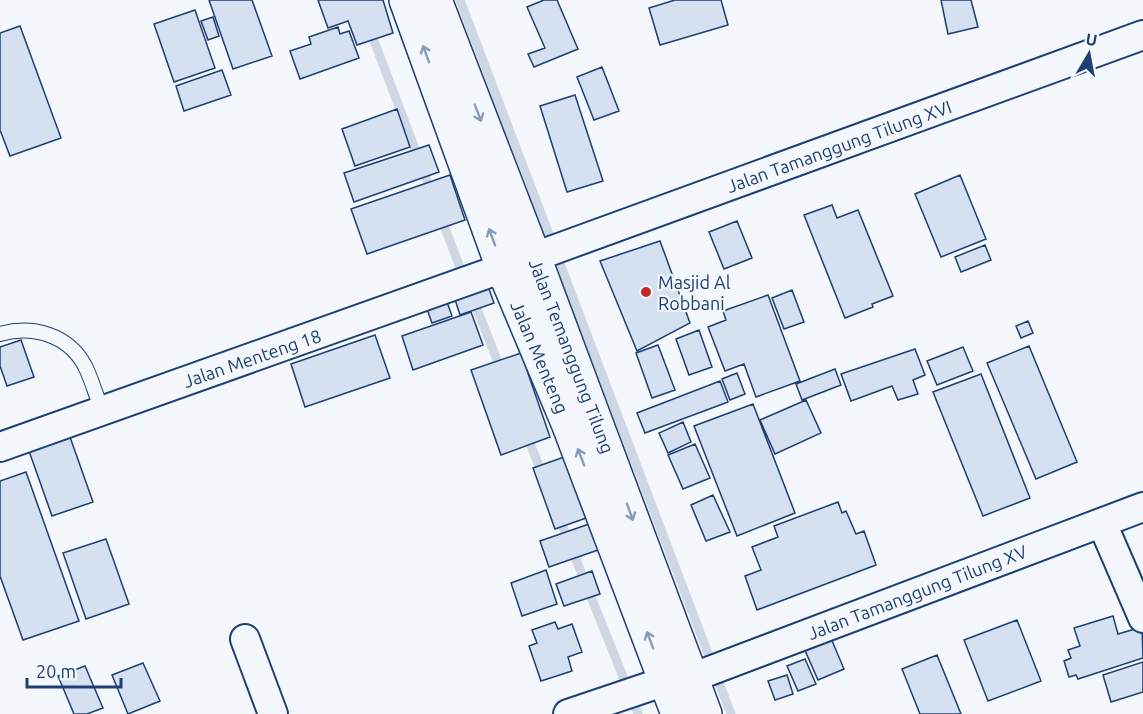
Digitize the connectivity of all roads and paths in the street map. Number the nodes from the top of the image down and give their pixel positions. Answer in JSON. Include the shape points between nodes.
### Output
{"nodes":[{"id":1,"x":406,"y":0,"type":"edge"},
{"id":2,"x":435,"y":0,"type":"edge"},
{"id":3,"x":1143,"y":35,"type":"edge"},
{"id":4,"x":534,"y":257,"type":"junction"},
{"id":5,"x":503,"y":268,"type":"junction"},
{"id":6,"x":0,"y":334,"type":"edge"},
{"id":7,"x":102,"y":410,"type":"junction"},
{"id":8,"x":0,"y":447,"type":"edge"},
{"id":9,"x":1143,"y":507,"type":"edge"},
{"id":10,"x":1102,"y":524,"type":"junction"},
{"id":11,"x":1143,"y":618,"type":"edge"},
{"id":12,"x":245,"y":639,"type":"dead end"},
{"id":13,"x":679,"y":680,"type":"junction"},
{"id":14,"x":273,"y":714,"type":"edge"},
{"id":15,"x":568,"y":714,"type":"edge"},
{"id":16,"x":678,"y":714,"type":"edge"},
{"id":17,"x":705,"y":714,"type":"edge"}],
"edges":[{"from":5,"to":1,"type":"street","name":"Jalan Menteng","one_way":true},
{"from":2,"to":4,"type":"street","name":"Jalan Temanggung Tilung","one_way":true},
{"from":3,"to":4,"type":"street","name":"Jalan Tamanggung Tilung XVI"},
{"from":4,"to":5,"type":"street","name":"Jalan Tamanggung Tilung XVI"},
{"from":4,"to":13,"type":"street","name":"Jalan Temanggung Tilung","one_way":true},
{"from":5,"to":7,"type":"street","name":"Jalan Menteng 18"},
{"from":13,"to":5,"type":"street","name":"Jalan Menteng","one_way":true},
{"from":6,"to":7,"type":"lane","via":[[14,330],[43,332],[65,344],[85,365]]},
{"from":7,"to":8,"type":"street","name":"Jalan Menteng 18"},
{"from":9,"to":10,"type":"street","name":"Jalan Tamanggung Tilung XV"},
{"from":10,"to":11,"type":"street"},
{"from":10,"to":13,"type":"street","name":"Jalan Tamanggung Tilung XV"},
{"from":12,"to":14,"type":"street"},
{"from":13,"to":15,"type":"street","name":"Jalan Tamanggung Tilung XV"},
{"from":13,"to":16,"type":"street","name":"Jalan Menteng"},
{"from":13,"to":17,"type":"street","name":"Jalan Temanggung Tilung"}]}
